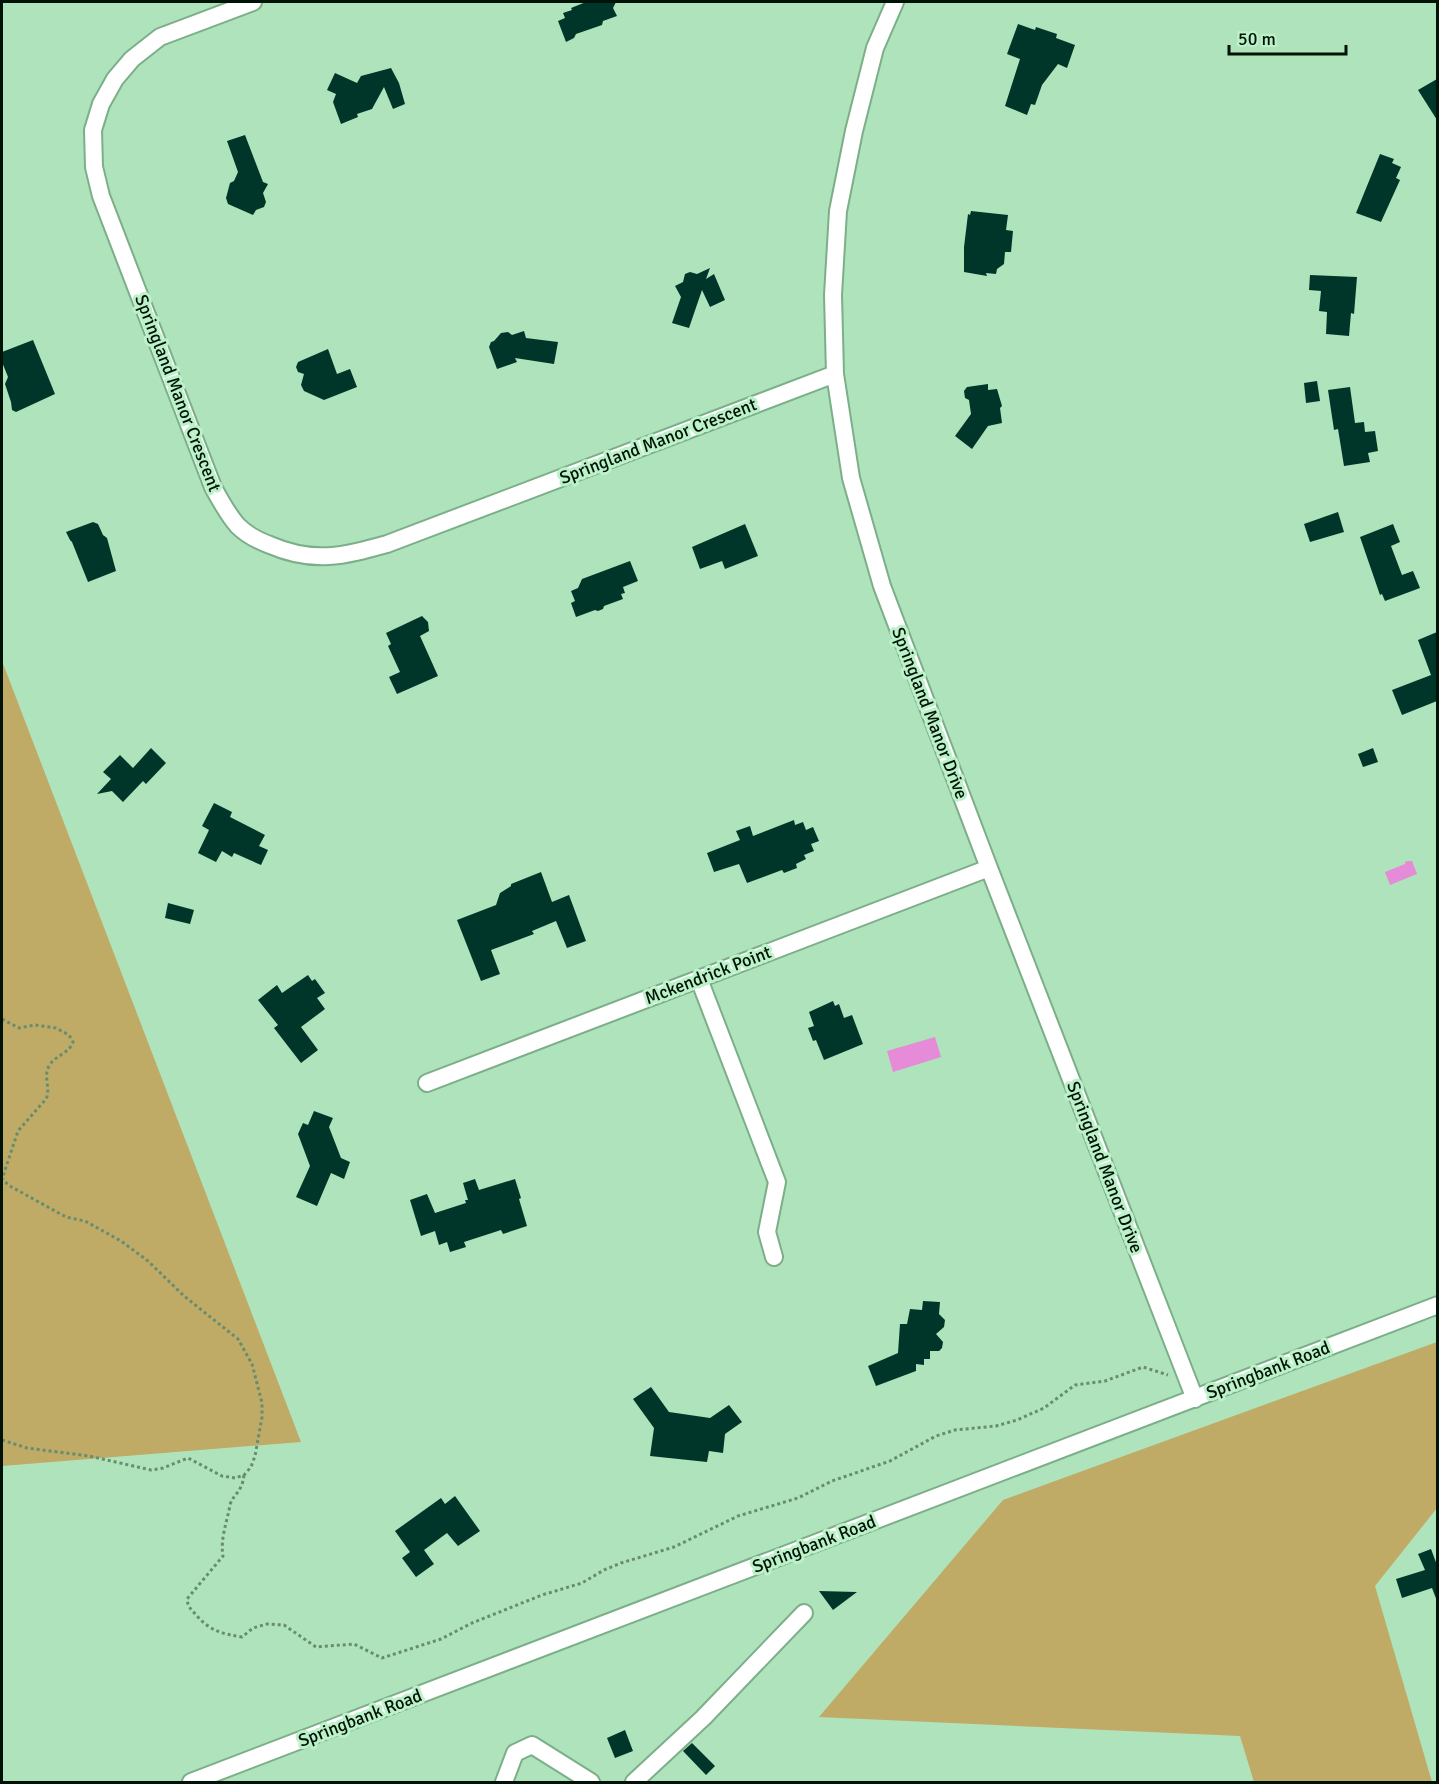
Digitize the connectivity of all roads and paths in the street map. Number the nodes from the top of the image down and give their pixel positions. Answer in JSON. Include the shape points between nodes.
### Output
{"nodes":[{"id":1,"x":253,"y":2,"type":"edge"},
{"id":2,"x":895,"y":2,"type":"edge"},
{"id":3,"x":835,"y":374,"type":"junction"},
{"id":4,"x":988,"y":868,"type":"junction"},
{"id":5,"x":699,"y":979,"type":"junction"},
{"id":6,"x":2,"y":1019,"type":"edge"},
{"id":7,"x":428,"y":1083,"type":"dead end"},
{"id":8,"x":2,"y":1179,"type":"edge"},
{"id":9,"x":774,"y":1257,"type":"dead end"},
{"id":10,"x":1437,"y":1305,"type":"edge"},
{"id":11,"x":1188,"y":1381,"type":"junction"},
{"id":12,"x":1195,"y":1399,"type":"junction"},
{"id":13,"x":2,"y":1440,"type":"edge"},
{"id":14,"x":244,"y":1475,"type":"junction"},
{"id":15,"x":804,"y":1612,"type":"dead end"},
{"id":16,"x":191,"y":1782,"type":"edge"},
{"id":17,"x":504,"y":1782,"type":"edge"},
{"id":18,"x":591,"y":1782,"type":"edge"},
{"id":19,"x":634,"y":1782,"type":"edge"}],
"edges":[{"from":1,"to":3,"type":"street","name":"Springland Manor Crescent","via":[[160,38],[132,60],[101,104],[93,130],[94,167],[101,196],[213,487],[225,509],[250,535],[291,554],[319,557],[346,555],[387,544]]},
{"from":2,"to":3,"type":"street","name":"Springland Manor Drive","via":[[875,48],[838,211],[833,295]]},
{"from":3,"to":4,"type":"street","name":"Springland Manor Drive","via":[[851,478],[882,586]]},
{"from":4,"to":5,"type":"street","name":"Mckendrick Point"},
{"from":4,"to":11,"type":"street","name":"Springland Manor Drive"},
{"from":5,"to":7,"type":"street","name":"Mckendrick Point"},
{"from":5,"to":9,"type":"street","via":[[777,1182],[767,1232]]},
{"from":6,"to":8,"type":"path","via":[[19,1028],[56,1028],[73,1042],[50,1064],[46,1073],[49,1094],[18,1131]]},
{"from":8,"to":14,"type":"path","via":[[66,1217],[85,1221],[122,1241],[238,1339],[252,1364],[262,1403],[255,1456]]},
{"from":10,"to":12,"type":"street","name":"Springbank Road"},
{"from":11,"to":12,"type":"street","name":"Springland Manor Drive"},
{"from":11,"to":14,"type":"path","via":[[1143,1367],[1105,1381],[1075,1385],[1044,1408],[1017,1420],[936,1436],[890,1461],[832,1481],[798,1498],[729,1520],[674,1547],[612,1567],[582,1583],[542,1595],[441,1639],[382,1658],[354,1644],[316,1647],[284,1625],[267,1624],[242,1637],[221,1634],[206,1626],[188,1607],[187,1599],[223,1556],[221,1546],[230,1503],[243,1485]]},
{"from":12,"to":16,"type":"street","name":"Springbank Road"},
{"from":13,"to":14,"type":"path","via":[[151,1470],[188,1458],[222,1476]]},
{"from":15,"to":19,"type":"street","via":[[703,1719]]},
{"from":17,"to":18,"type":"street","via":[[515,1753],[532,1745]]}]}
